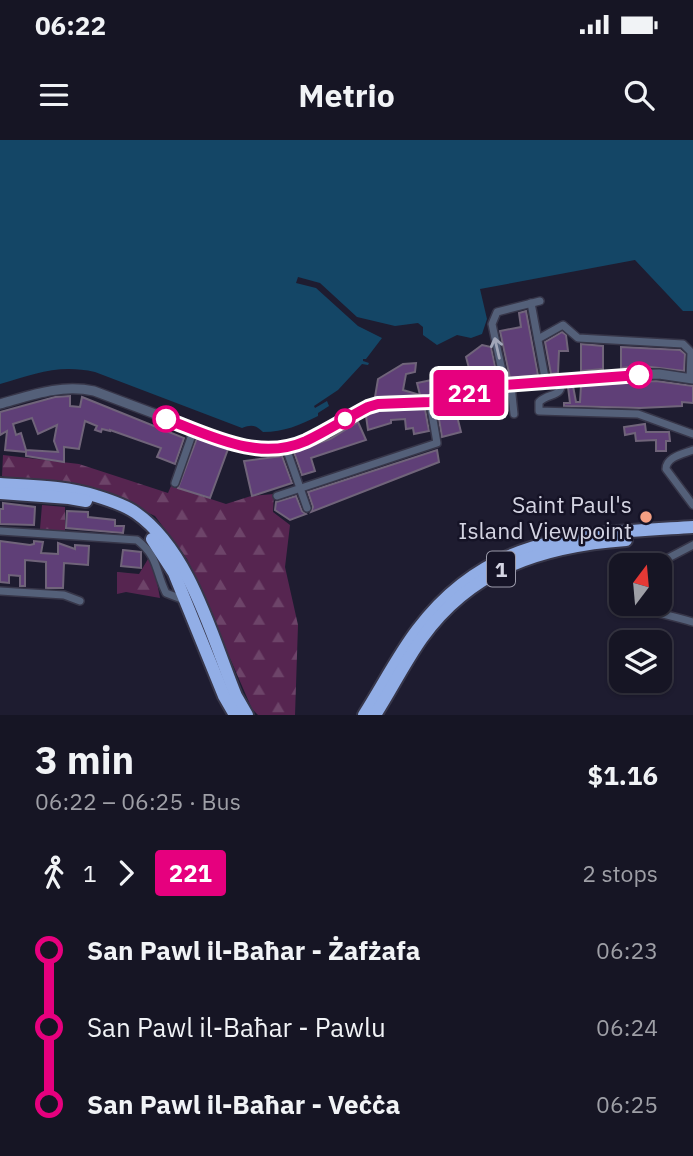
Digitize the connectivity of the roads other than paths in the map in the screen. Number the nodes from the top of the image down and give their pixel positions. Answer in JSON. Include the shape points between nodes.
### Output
{"nodes":[{"id":1,"x":538,"y":339,"type":"junction"},
{"id":2,"x":691,"y":379,"type":"edge"},
{"id":3,"x":561,"y":381,"type":"junction"},
{"id":4,"x":547,"y":383,"type":"junction"},
{"id":5,"x":508,"y":385,"type":"junction"},
{"id":6,"x":430,"y":402,"type":"junction"},
{"id":7,"x":0,"y":404,"type":"edge"},
{"id":8,"x":514,"y":414,"type":"dead end"},
{"id":9,"x":194,"y":429,"type":"junction"},
{"id":10,"x":693,"y":435,"type":"edge"},
{"id":11,"x":286,"y":448,"type":"junction"},
{"id":12,"x":693,"y":450,"type":"edge"},
{"id":13,"x":0,"y":482,"type":"edge"},
{"id":14,"x":175,"y":482,"type":"dead end"},
{"id":15,"x":300,"y":489,"type":"junction"},
{"id":16,"x":0,"y":493,"type":"edge"},
{"id":17,"x":277,"y":496,"type":"dead end"},
{"id":18,"x":693,"y":505,"type":"edge"},
{"id":19,"x":307,"y":508,"type":"dead end"},
{"id":20,"x":693,"y":527,"type":"edge"},
{"id":21,"x":0,"y":531,"type":"edge"},
{"id":22,"x":693,"y":536,"type":"edge"},
{"id":23,"x":693,"y":545,"type":"edge"},
{"id":24,"x":672,"y":556,"type":"edge"},
{"id":25,"x":184,"y":571,"type":"junction"},
{"id":26,"x":161,"y":584,"type":"junction"},
{"id":27,"x":180,"y":584,"type":"junction"},
{"id":28,"x":0,"y":592,"type":"edge"},
{"id":29,"x":80,"y":601,"type":"dead end"},
{"id":30,"x":187,"y":601,"type":"junction"},
{"id":31,"x":670,"y":616,"type":"edge"},
{"id":32,"x":693,"y":622,"type":"edge"},
{"id":33,"x":235,"y":715,"type":"edge"},
{"id":34,"x":247,"y":715,"type":"edge"},
{"id":35,"x":364,"y":715,"type":"edge"},
{"id":36,"x":375,"y":715,"type":"edge"}],
"edges":[{"from":1,"to":2,"type":"street","via":[[563,325],[578,338],[683,344],[691,352]]},
{"from":1,"to":4,"type":"street"},
{"from":5,"to":1,"type":"street","one_way":true,"via":[[492,324],[498,312],[536,302]]},
{"from":2,"to":3,"type":"street","via":[[646,374]]},
{"from":3,"to":4,"type":"street"},
{"from":3,"to":10,"type":"street","via":[[562,389],[542,398],[539,411],[638,414]]},
{"from":4,"to":5,"type":"street"},
{"from":5,"to":6,"type":"street"},
{"from":5,"to":8,"type":"street"},
{"from":6,"to":11,"type":"street","via":[[368,407]]},
{"from":6,"to":15,"type":"street","via":[[437,443]]},
{"from":7,"to":9,"type":"street","via":[[48,390],[80,388]]},
{"from":9,"to":11,"type":"street","via":[[243,447]]},
{"from":9,"to":14,"type":"street"},
{"from":11,"to":15,"type":"street"},
{"from":12,"to":18,"type":"street","via":[[666,465]]},
{"from":13,"to":25,"type":"highway","via":[[70,489],[134,511],[162,538]]},
{"from":15,"to":17,"type":"street"},
{"from":15,"to":19,"type":"street"},
{"from":16,"to":27,"type":"highway","via":[[69,498],[131,519],[158,546]]},
{"from":20,"to":35,"type":"highway","number":"1","via":[[564,538],[499,560],[452,592],[418,629]]},
{"from":21,"to":26,"type":"street","via":[[137,540],[158,566]]},
{"from":22,"to":36,"type":"highway","number":"1","via":[[564,547],[498,570],[456,600],[422,637]]},
{"from":23,"to":24,"type":"street"},
{"from":25,"to":30,"type":"street"},
{"from":25,"to":34,"type":"highway"},
{"from":26,"to":27,"type":"street","via":[[173,591]]},
{"from":26,"to":30,"type":"street","via":[[166,593]]},
{"from":27,"to":30,"type":"highway"},
{"from":28,"to":29,"type":"street","via":[[64,595]]},
{"from":30,"to":33,"type":"highway"},
{"from":31,"to":32,"type":"street"}]}
